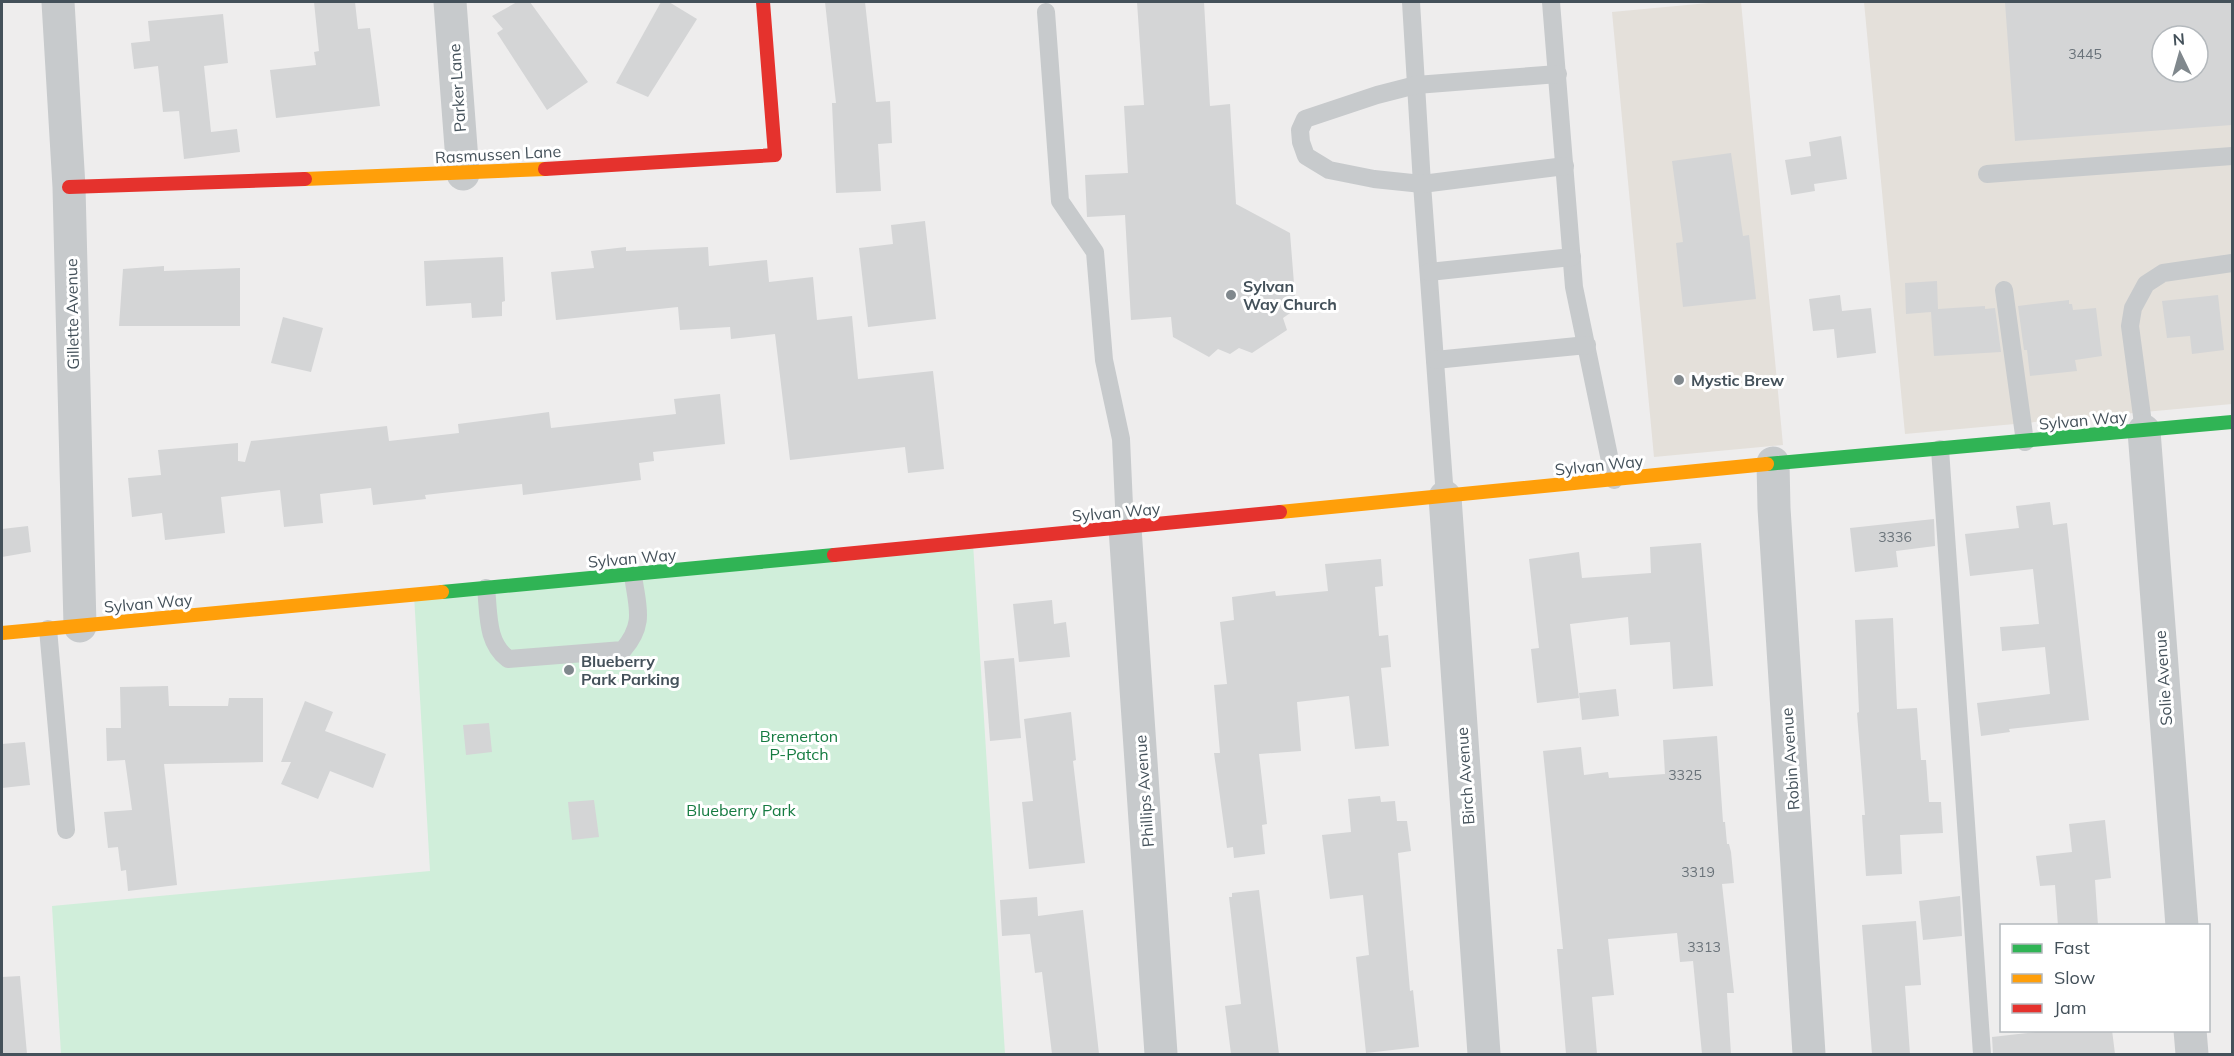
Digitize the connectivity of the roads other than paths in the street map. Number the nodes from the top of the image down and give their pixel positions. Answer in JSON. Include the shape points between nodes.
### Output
{"nodes":[{"id":1,"x":57,"y":2,"type":"edge"},
{"id":2,"x":450,"y":2,"type":"edge"},
{"id":3,"x":763,"y":2,"type":"edge"},
{"id":4,"x":1411,"y":2,"type":"edge"},
{"id":5,"x":1551,"y":2,"type":"edge"},
{"id":6,"x":1046,"y":12,"type":"dead end"},
{"id":7,"x":1558,"y":74,"type":"junction"},
{"id":8,"x":1416,"y":85,"type":"junction"},
{"id":9,"x":2232,"y":156,"type":"edge"},
{"id":10,"x":1564,"y":166,"type":"junction"},
{"id":11,"x":463,"y":174,"type":"junction"},
{"id":12,"x":1987,"y":174,"type":"dead end"},
{"id":13,"x":1422,"y":183,"type":"junction"},
{"id":14,"x":69,"y":187,"type":"junction"},
{"id":15,"x":1572,"y":257,"type":"junction"},
{"id":16,"x":2232,"y":263,"type":"edge"},
{"id":17,"x":1429,"y":272,"type":"junction"},
{"id":18,"x":2004,"y":290,"type":"dead end"},
{"id":19,"x":1587,"y":345,"type":"junction"},
{"id":20,"x":1436,"y":360,"type":"junction"},
{"id":21,"x":2232,"y":422,"type":"edge"},
{"id":22,"x":2144,"y":431,"type":"junction"},
{"id":23,"x":2025,"y":442,"type":"junction"},
{"id":24,"x":1940,"y":448,"type":"junction"},
{"id":25,"x":1773,"y":463,"type":"junction"},
{"id":26,"x":1614,"y":480,"type":"junction"},
{"id":27,"x":1445,"y":497,"type":"junction"},
{"id":28,"x":1125,"y":528,"type":"junction"},
{"id":29,"x":633,"y":575,"type":"junction"},
{"id":30,"x":486,"y":588,"type":"junction"},
{"id":31,"x":64,"y":627,"type":"junction"},
{"id":32,"x":2,"y":633,"type":"edge"},
{"id":33,"x":66,"y":830,"type":"dead end"},
{"id":34,"x":2182,"y":924,"type":"edge"},
{"id":35,"x":2190,"y":1032,"type":"edge"},
{"id":36,"x":1161,"y":1054,"type":"edge"},
{"id":37,"x":1484,"y":1054,"type":"edge"},
{"id":38,"x":1809,"y":1054,"type":"edge"},
{"id":39,"x":1982,"y":1054,"type":"edge"},
{"id":40,"x":2192,"y":1054,"type":"edge"}],
"edges":[{"from":1,"to":14,"type":"street","name":"Gillette Avenue"},
{"from":2,"to":11,"type":"street","name":"Parker Lane"},
{"from":3,"to":11,"type":"main road","name":"Rasmussen Lane","via":[[776,155]]},
{"from":4,"to":8,"type":"lane"},
{"from":5,"to":7,"type":"lane"},
{"from":6,"to":28,"type":"lane","via":[[1060,201],[1095,252],[1104,360],[1121,440]]},
{"from":7,"to":8,"type":"lane"},
{"from":7,"to":10,"type":"lane"},
{"from":8,"to":13,"type":"lane"},
{"from":8,"to":13,"type":"lane","via":[[1305,119],[1300,130],[1306,156],[1329,170]]},
{"from":9,"to":12,"type":"lane"},
{"from":10,"to":13,"type":"lane"},
{"from":10,"to":15,"type":"lane"},
{"from":11,"to":14,"type":"main road","name":"Rasmussen Lane"},
{"from":13,"to":17,"type":"lane"},
{"from":14,"to":31,"type":"street","name":"Gillette Avenue"},
{"from":15,"to":17,"type":"lane"},
{"from":15,"to":19,"type":"lane"},
{"from":16,"to":22,"type":"lane","via":[[2163,273],[2146,284],[2133,308],[2130,326]]},
{"from":17,"to":20,"type":"lane"},
{"from":18,"to":23,"type":"lane"},
{"from":19,"to":20,"type":"lane"},
{"from":19,"to":26,"type":"lane"},
{"from":20,"to":27,"type":"lane"},
{"from":21,"to":22,"type":"main road","name":"Sylvan Way"},
{"from":22,"to":23,"type":"main road","name":"Sylvan Way"},
{"from":22,"to":34,"type":"street","name":"Solie Avenue"},
{"from":23,"to":24,"type":"main road","name":"Sylvan Way"},
{"from":24,"to":25,"type":"main road","name":"Sylvan Way"},
{"from":24,"to":39,"type":"lane"},
{"from":25,"to":26,"type":"main road","name":"Sylvan Way"},
{"from":25,"to":38,"type":"street","name":"Robin Avenue"},
{"from":26,"to":27,"type":"main road","name":"Sylvan Way"},
{"from":27,"to":28,"type":"main road","name":"Sylvan Way"},
{"from":27,"to":37,"type":"street","name":"Birch Avenue"},
{"from":28,"to":29,"type":"main road","name":"Sylvan Way"},
{"from":28,"to":36,"type":"street","name":"Phillips Avenue"},
{"from":29,"to":30,"type":"main road","name":"Sylvan Way"},
{"from":29,"to":30,"type":"lane","via":[[639,621],[634,637],[623,650],[508,659],[498,652],[491,636]]},
{"from":30,"to":31,"type":"main road","name":"Sylvan Way"},
{"from":31,"to":32,"type":"main road","name":"Sylvan Way"},
{"from":31,"to":33,"type":"lane"},
{"from":35,"to":40,"type":"street"}]}
